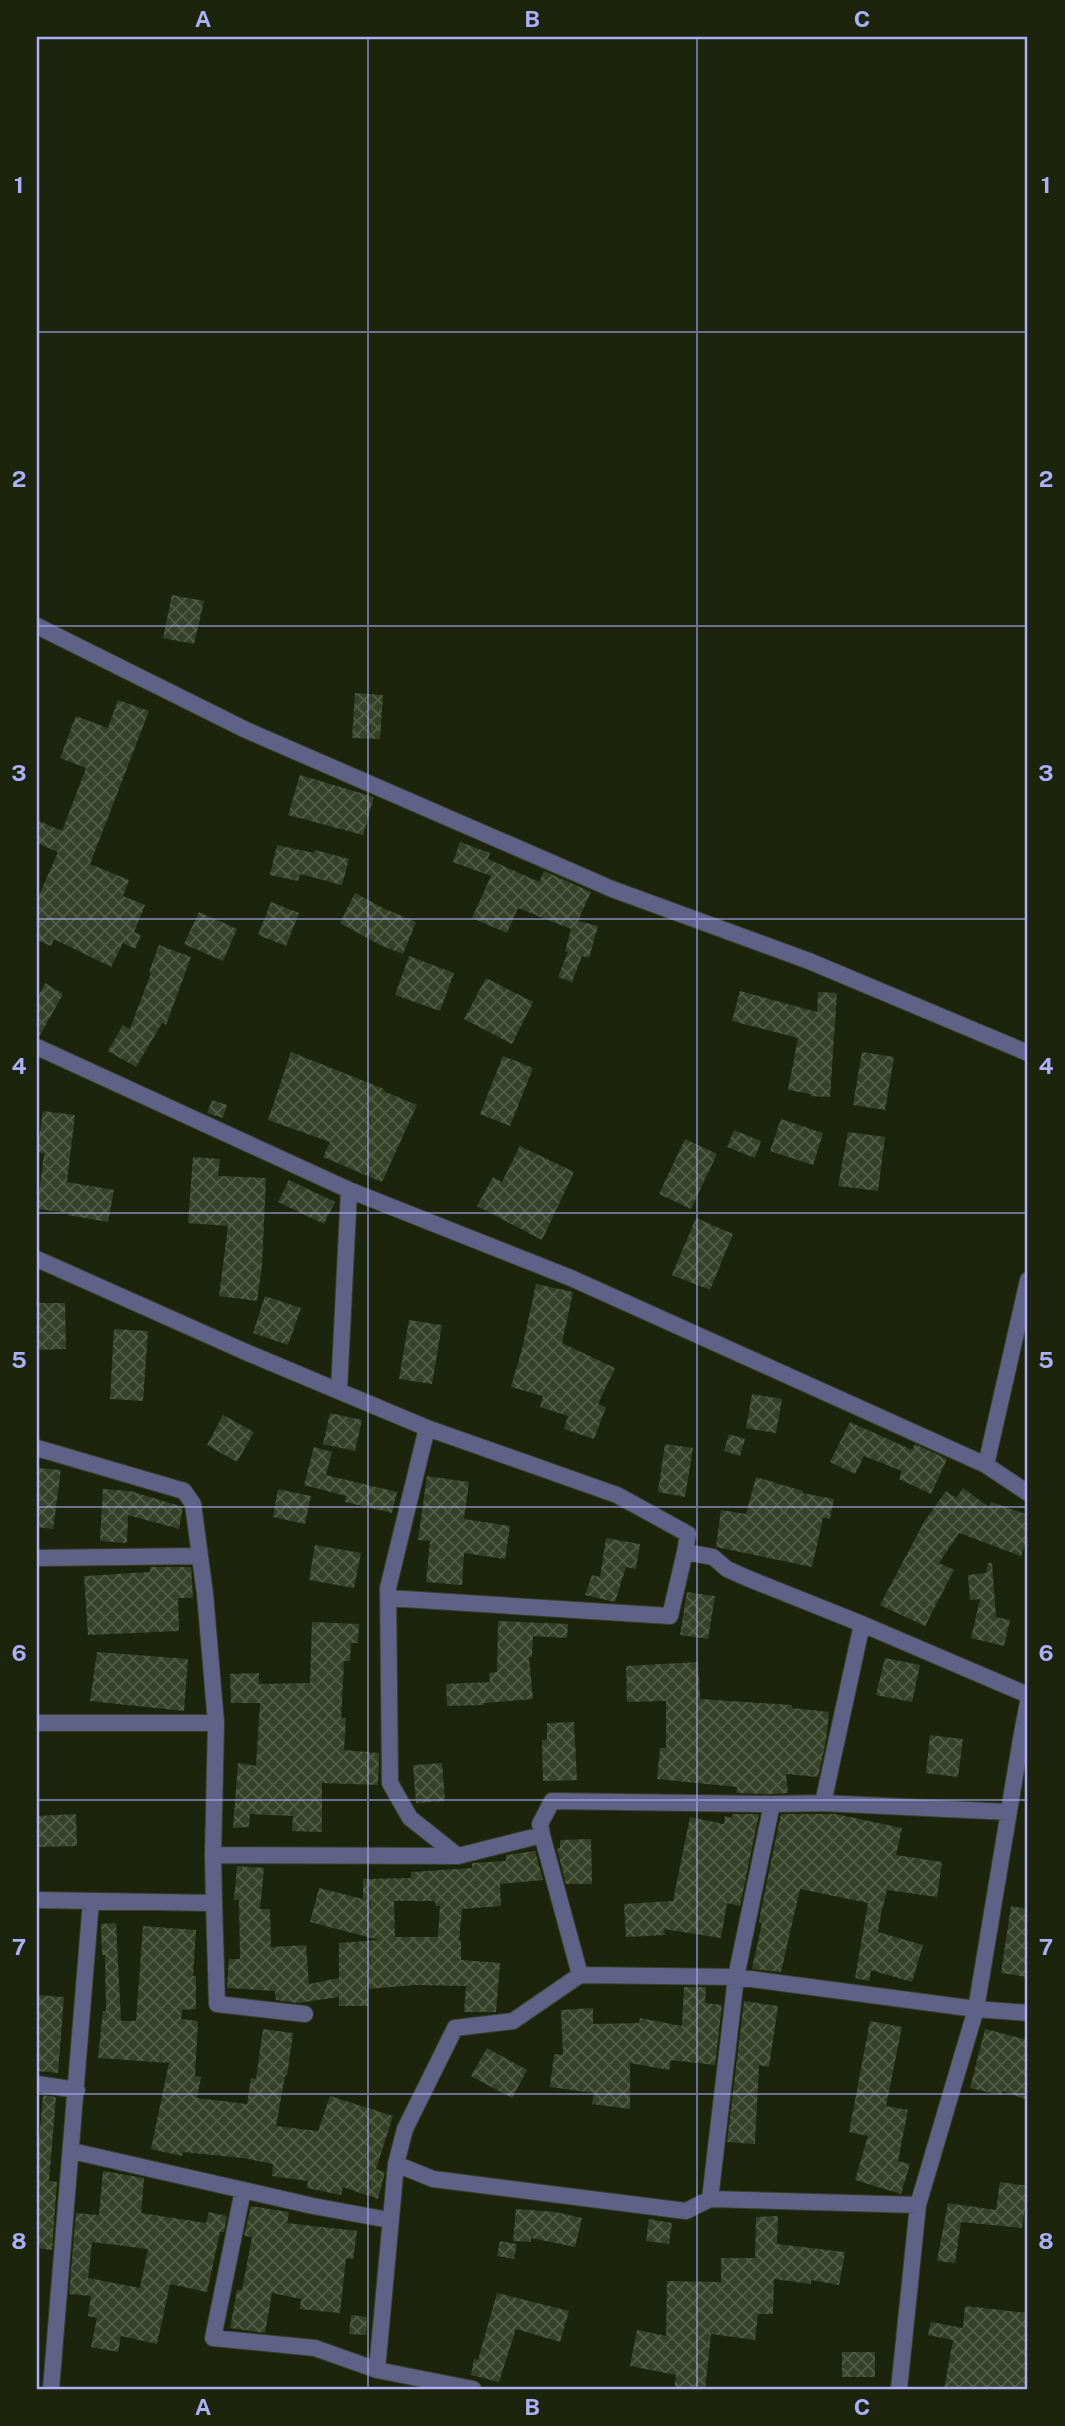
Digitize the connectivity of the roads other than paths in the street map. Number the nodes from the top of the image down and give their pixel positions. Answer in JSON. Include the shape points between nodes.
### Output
{"nodes":[{"id":1,"x":37,"y":626,"type":"edge"},
{"id":2,"x":37,"y":1046,"type":"edge"},
{"id":3,"x":1028,"y":1053,"type":"edge"},
{"id":4,"x":349,"y":1190,"type":"junction"},
{"id":5,"x":37,"y":1259,"type":"edge"},
{"id":6,"x":1028,"y":1280,"type":"edge"},
{"id":7,"x":339,"y":1390,"type":"junction"},
{"id":8,"x":427,"y":1428,"type":"junction"},
{"id":9,"x":37,"y":1448,"type":"edge"},
{"id":10,"x":986,"y":1465,"type":"junction"},
{"id":11,"x":1028,"y":1493,"type":"edge"},
{"id":12,"x":685,"y":1552,"type":"junction"},
{"id":13,"x":200,"y":1556,"type":"junction"},
{"id":14,"x":37,"y":1558,"type":"edge"},
{"id":15,"x":388,"y":1598,"type":"junction"},
{"id":16,"x":862,"y":1623,"type":"junction"},
{"id":17,"x":1028,"y":1695,"type":"edge"},
{"id":18,"x":1028,"y":1702,"type":"edge"},
{"id":19,"x":37,"y":1723,"type":"edge"},
{"id":20,"x":216,"y":1723,"type":"junction"},
{"id":21,"x":1025,"y":1740,"type":"edge"},
{"id":22,"x":822,"y":1803,"type":"junction"},
{"id":23,"x":772,"y":1804,"type":"junction"},
{"id":24,"x":1009,"y":1812,"type":"junction"},
{"id":25,"x":542,"y":1835,"type":"junction"},
{"id":26,"x":213,"y":1855,"type":"junction"},
{"id":27,"x":458,"y":1856,"type":"junction"},
{"id":28,"x":37,"y":1900,"type":"edge"},
{"id":29,"x":91,"y":1901,"type":"junction"},
{"id":30,"x":214,"y":1903,"type":"junction"},
{"id":31,"x":580,"y":1975,"type":"junction"},
{"id":32,"x":736,"y":1977,"type":"junction"},
{"id":33,"x":976,"y":2009,"type":"junction"},
{"id":34,"x":1028,"y":2013,"type":"edge"},
{"id":35,"x":305,"y":2014,"type":"dead end"},
{"id":36,"x":37,"y":2084,"type":"edge"},
{"id":37,"x":78,"y":2090,"type":"junction"},
{"id":38,"x":72,"y":2151,"type":"junction"},
{"id":39,"x":396,"y":2164,"type":"junction"},
{"id":40,"x":243,"y":2190,"type":"junction"},
{"id":41,"x":710,"y":2199,"type":"junction"},
{"id":42,"x":918,"y":2205,"type":"junction"},
{"id":43,"x":389,"y":2220,"type":"junction"},
{"id":44,"x":377,"y":2370,"type":"junction"},
{"id":45,"x":51,"y":2389,"type":"edge"},
{"id":46,"x":473,"y":2389,"type":"edge"},
{"id":47,"x":899,"y":2389,"type":"edge"}],
"edges":[{"from":1,"to":3,"type":"street","via":[[246,730],[600,884],[809,961]]},
{"from":2,"to":4,"type":"street"},
{"from":4,"to":7,"type":"street"},
{"from":4,"to":10,"type":"street","via":[[571,1278]]},
{"from":5,"to":7,"type":"street"},
{"from":6,"to":10,"type":"street"},
{"from":7,"to":8,"type":"street"},
{"from":8,"to":12,"type":"street","via":[[617,1495],[688,1534]]},
{"from":8,"to":15,"type":"street"},
{"from":9,"to":13,"type":"street","via":[[184,1491],[194,1504]]},
{"from":10,"to":11,"type":"street"},
{"from":12,"to":15,"type":"street","via":[[670,1616]]},
{"from":12,"to":16,"type":"street","via":[[713,1558],[747,1578]]},
{"from":13,"to":14,"type":"street"},
{"from":13,"to":20,"type":"street"},
{"from":15,"to":27,"type":"street","via":[[390,1783],[410,1818]]},
{"from":16,"to":17,"type":"street"},
{"from":16,"to":22,"type":"street"},
{"from":18,"to":21,"type":"street"},
{"from":19,"to":20,"type":"street"},
{"from":20,"to":26,"type":"street"},
{"from":21,"to":24,"type":"street"},
{"from":22,"to":23,"type":"street"},
{"from":22,"to":24,"type":"street"},
{"from":23,"to":25,"type":"street","via":[[552,1801],[540,1824]]},
{"from":23,"to":32,"type":"street"},
{"from":24,"to":33,"type":"street"},
{"from":25,"to":27,"type":"street"},
{"from":25,"to":31,"type":"street"},
{"from":26,"to":27,"type":"street"},
{"from":26,"to":30,"type":"street"},
{"from":28,"to":29,"type":"street"},
{"from":29,"to":30,"type":"street"},
{"from":29,"to":37,"type":"street"},
{"from":30,"to":35,"type":"street","via":[[217,2004]]},
{"from":31,"to":32,"type":"street"},
{"from":31,"to":39,"type":"street","via":[[513,2021],[455,2028],[405,2129]]},
{"from":32,"to":33,"type":"street"},
{"from":32,"to":41,"type":"street"},
{"from":33,"to":34,"type":"street"},
{"from":33,"to":42,"type":"street"},
{"from":36,"to":37,"type":"street"},
{"from":37,"to":38,"type":"street"},
{"from":38,"to":40,"type":"street"},
{"from":38,"to":45,"type":"street"},
{"from":39,"to":41,"type":"street","via":[[433,2179],[627,2205],[686,2211]]},
{"from":39,"to":43,"type":"street"},
{"from":40,"to":43,"type":"street"},
{"from":40,"to":44,"type":"street","via":[[213,2338],[315,2348]]},
{"from":41,"to":42,"type":"street"},
{"from":42,"to":47,"type":"street"},
{"from":43,"to":44,"type":"street"},
{"from":44,"to":46,"type":"street"}]}
